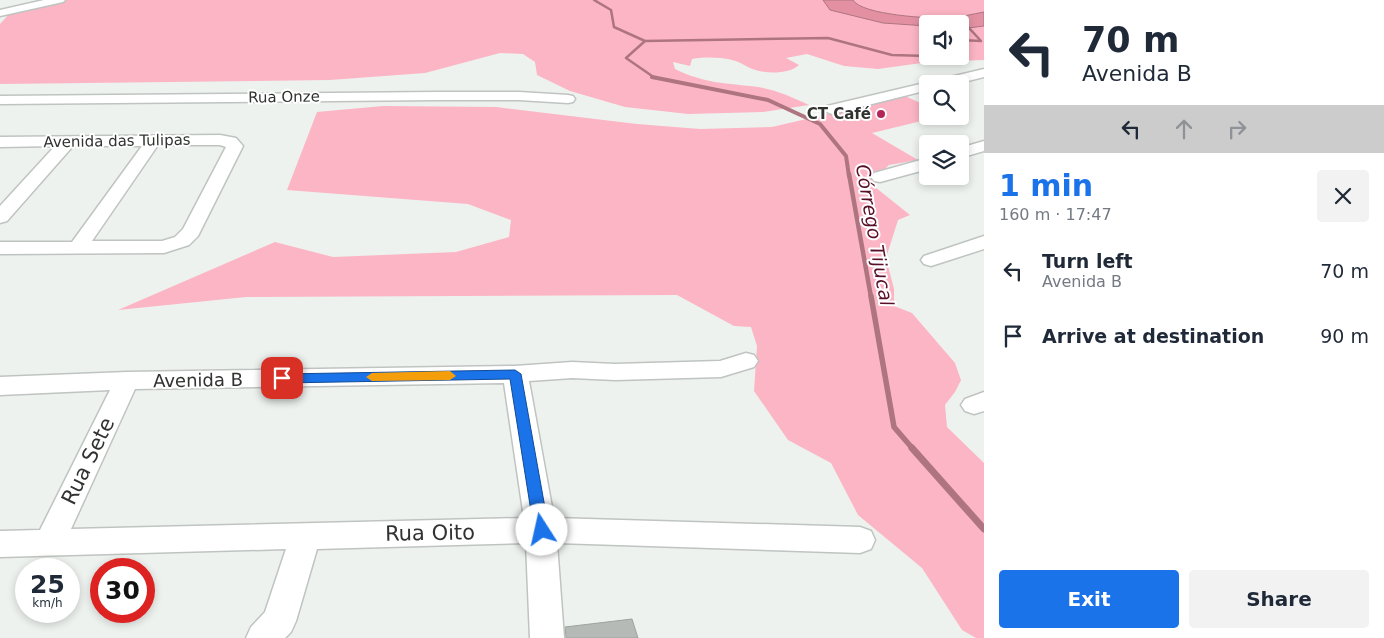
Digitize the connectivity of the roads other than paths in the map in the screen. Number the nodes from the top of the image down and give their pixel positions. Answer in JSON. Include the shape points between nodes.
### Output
{"nodes":[{"id":1,"x":12,"y":0,"type":"edge"},
{"id":2,"x":59,"y":0,"type":"edge"},
{"id":3,"x":0,"y":13,"type":"edge"},
{"id":4,"x":984,"y":72,"type":"edge"},
{"id":5,"x":969,"y":76,"type":"edge"},
{"id":6,"x":919,"y":88,"type":"edge"},
{"id":7,"x":568,"y":99,"type":"dead end"},
{"id":8,"x":0,"y":100,"type":"edge"},
{"id":9,"x":832,"y":109,"type":"dead end"},
{"id":10,"x":69,"y":141,"type":"junction"},
{"id":11,"x":153,"y":141,"type":"junction"},
{"id":12,"x":0,"y":142,"type":"edge"},
{"id":13,"x":984,"y":146,"type":"edge"},
{"id":14,"x":969,"y":150,"type":"edge"},
{"id":15,"x":919,"y":166,"type":"edge"},
{"id":16,"x":880,"y":177,"type":"dead end"},
{"id":17,"x":0,"y":217,"type":"edge"},
{"id":18,"x":984,"y":242,"type":"edge"},
{"id":19,"x":78,"y":247,"type":"junction"},
{"id":20,"x":0,"y":248,"type":"edge"},
{"id":21,"x":931,"y":260,"type":"dead end"},
{"id":22,"x":746,"y":361,"type":"dead end"},
{"id":23,"x":515,"y":374,"type":"junction"},
{"id":24,"x":127,"y":381,"type":"junction"},
{"id":25,"x":0,"y":386,"type":"edge"},
{"id":26,"x":542,"y":530,"type":"junction"},
{"id":27,"x":306,"y":536,"type":"junction"},
{"id":28,"x":860,"y":540,"type":"dead end"},
{"id":29,"x":50,"y":542,"type":"junction"},
{"id":30,"x":0,"y":544,"type":"edge"},
{"id":31,"x":263,"y":638,"type":"edge"},
{"id":32,"x":547,"y":638,"type":"edge"}],
"edges":[{"from":1,"to":3,"type":"street"},
{"from":2,"to":3,"type":"street"},
{"from":4,"to":5,"type":"street"},
{"from":6,"to":9,"type":"street"},
{"from":7,"to":8,"type":"street","name":"Rua Onze","via":[[438,96]]},
{"from":10,"to":11,"type":"street","name":"Avenida das Tulipas"},
{"from":10,"to":12,"type":"street","name":"Avenida das Tulipas"},
{"from":10,"to":17,"type":"street"},
{"from":11,"to":19,"type":"street"},
{"from":11,"to":19,"type":"street","name":"Avenida das Tulipas","via":[[220,140],[233,143],[191,232],[182,241],[164,247]]},
{"from":13,"to":14,"type":"street"},
{"from":15,"to":16,"type":"street"},
{"from":18,"to":21,"type":"street"},
{"from":19,"to":20,"type":"street"},
{"from":22,"to":23,"type":"street","name":"Avenida B","via":[[721,369],[572,370]]},
{"from":23,"to":24,"type":"street","name":"Avenida B"},
{"from":23,"to":26,"type":"street"},
{"from":24,"to":25,"type":"street","name":"Avenida B"},
{"from":24,"to":29,"type":"street","name":"Rua Sete"},
{"from":26,"to":27,"type":"street","name":"Rua Oito"},
{"from":26,"to":28,"type":"street","name":"Rua Oito"},
{"from":26,"to":32,"type":"street"},
{"from":27,"to":29,"type":"street","name":"Rua Oito"},
{"from":27,"to":31,"type":"street","via":[[279,621]]},
{"from":29,"to":30,"type":"street","name":"Rua Oito"}]}
